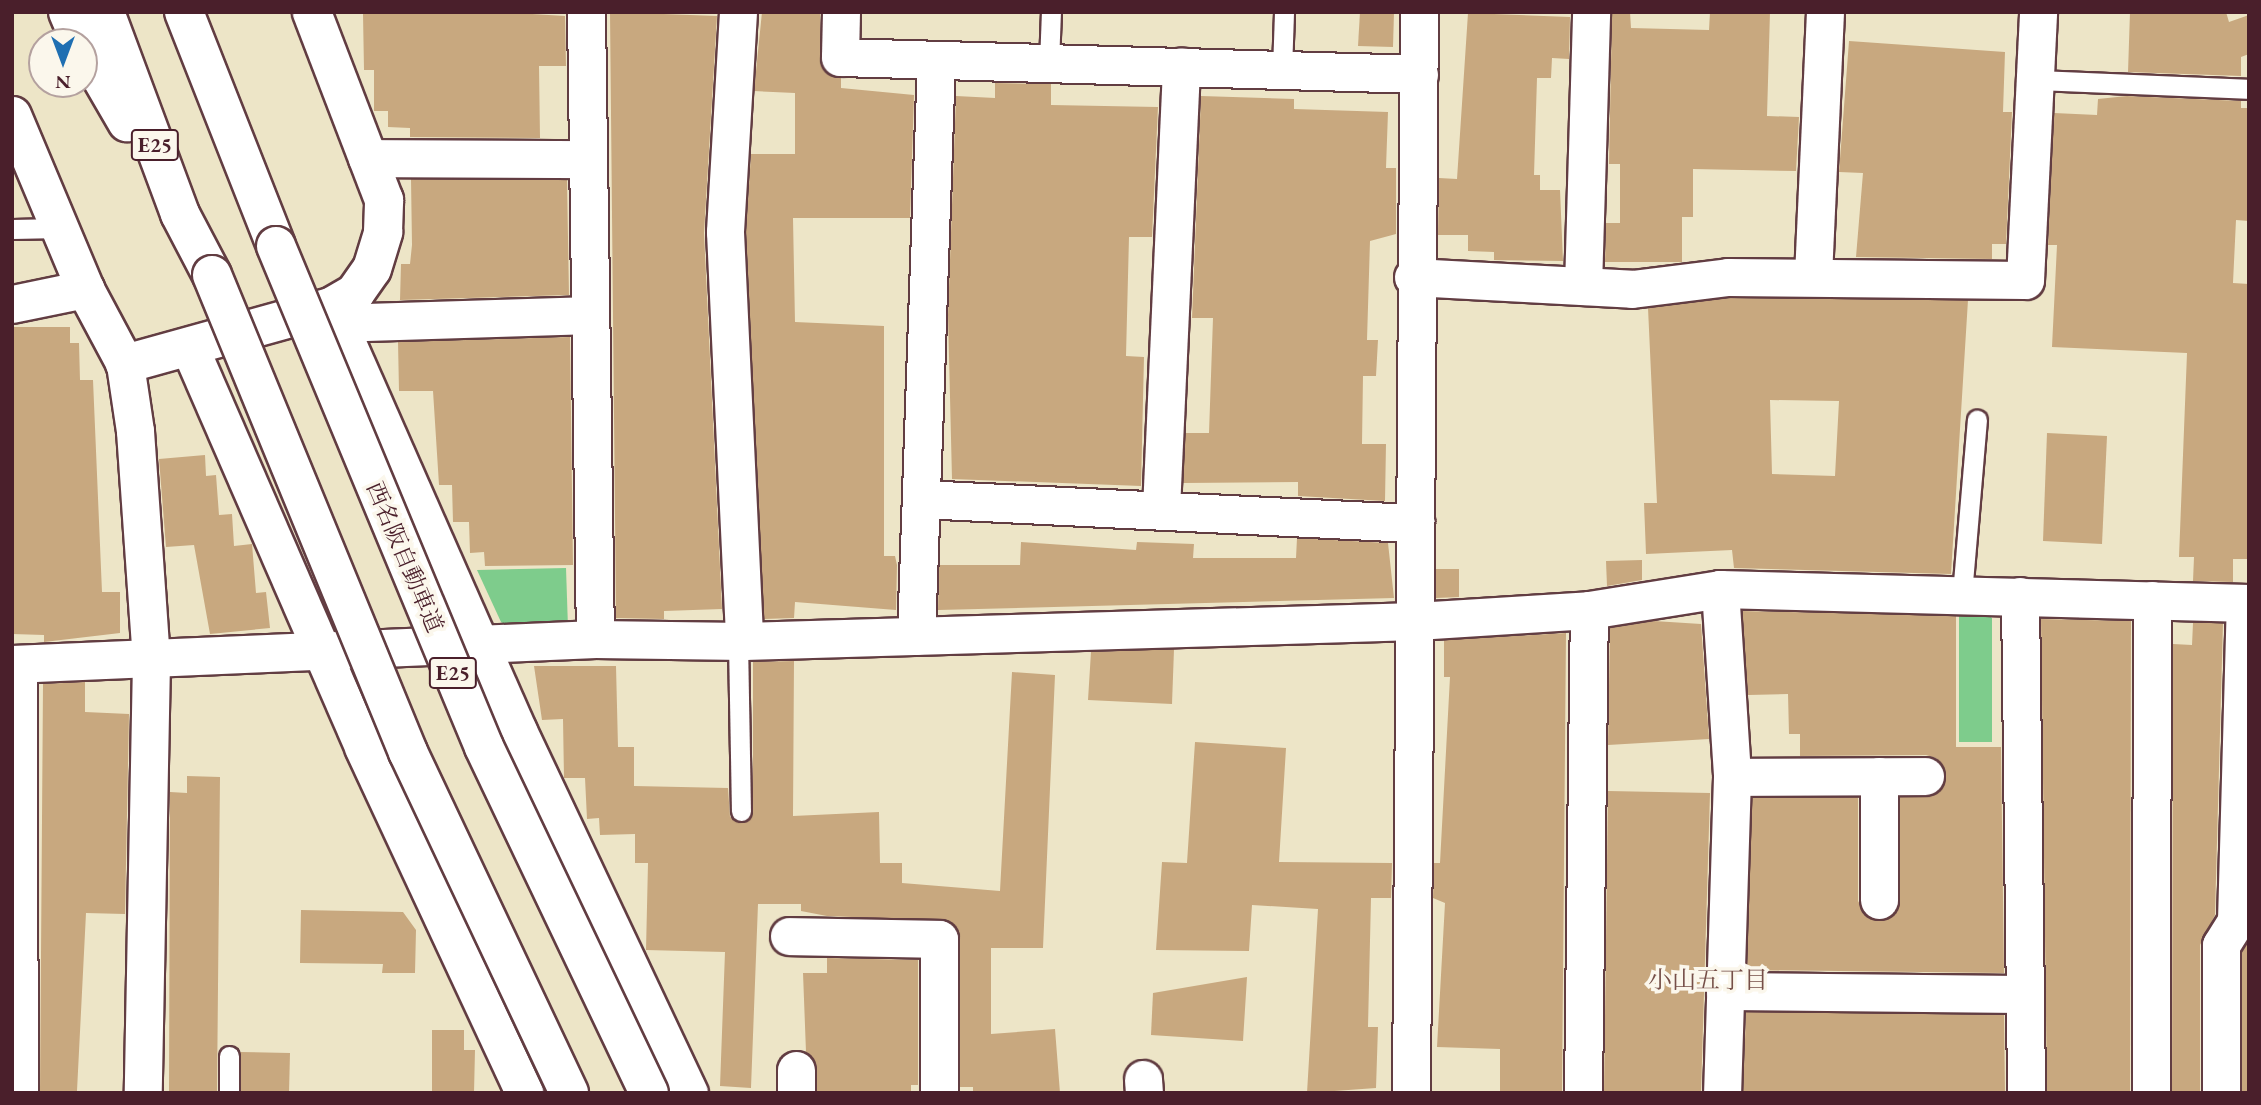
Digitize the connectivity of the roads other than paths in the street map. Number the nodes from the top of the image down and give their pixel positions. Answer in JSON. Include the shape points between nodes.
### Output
{"nodes":[{"id":1,"x":106,"y":12,"type":"edge"},
{"id":2,"x":184,"y":12,"type":"edge"},
{"id":3,"x":312,"y":12,"type":"edge"},
{"id":4,"x":586,"y":12,"type":"edge"},
{"id":5,"x":738,"y":12,"type":"edge"},
{"id":6,"x":841,"y":12,"type":"edge"},
{"id":7,"x":1051,"y":12,"type":"edge"},
{"id":8,"x":1284,"y":12,"type":"edge"},
{"id":9,"x":1419,"y":12,"type":"edge"},
{"id":10,"x":1591,"y":12,"type":"edge"},
{"id":11,"x":1825,"y":12,"type":"edge"},
{"id":12,"x":2038,"y":12,"type":"edge"},
{"id":13,"x":936,"y":60,"type":"junction"},
{"id":14,"x":1049,"y":63,"type":"junction"},
{"id":15,"x":1181,"y":66,"type":"junction"},
{"id":16,"x":1282,"y":70,"type":"junction"},
{"id":17,"x":98,"y":72,"type":"edge"},
{"id":18,"x":1419,"y":74,"type":"junction"},
{"id":19,"x":2035,"y":80,"type":"junction"},
{"id":20,"x":2249,"y":89,"type":"edge"},
{"id":21,"x":12,"y":115,"type":"edge"},
{"id":22,"x":367,"y":158,"type":"junction"},
{"id":23,"x":588,"y":159,"type":"junction"},
{"id":24,"x":180,"y":214,"type":"junction"},
{"id":25,"x":60,"y":228,"type":"junction"},
{"id":26,"x":12,"y":229,"type":"edge"},
{"id":27,"x":1413,"y":276,"type":"junction"},
{"id":28,"x":1812,"y":276,"type":"junction"},
{"id":29,"x":1583,"y":286,"type":"junction"},
{"id":30,"x":85,"y":289,"type":"junction"},
{"id":31,"x":12,"y":304,"type":"edge"},
{"id":32,"x":334,"y":315,"type":"junction"},
{"id":33,"x":590,"y":315,"type":"junction"},
{"id":34,"x":189,"y":346,"type":"junction"},
{"id":35,"x":125,"y":364,"type":"junction"},
{"id":36,"x":1977,"y":420,"type":"dead end"},
{"id":37,"x":921,"y":499,"type":"junction"},
{"id":38,"x":1161,"y":509,"type":"junction"},
{"id":39,"x":1415,"y":523,"type":"junction"},
{"id":40,"x":1720,"y":589,"type":"junction"},
{"id":41,"x":1962,"y":594,"type":"junction"},
{"id":42,"x":2020,"y":596,"type":"junction"},
{"id":43,"x":2152,"y":600,"type":"junction"},
{"id":44,"x":2247,"y":603,"type":"edge"},
{"id":45,"x":1590,"y":610,"type":"junction"},
{"id":46,"x":1416,"y":621,"type":"junction"},
{"id":47,"x":916,"y":636,"type":"junction"},
{"id":48,"x":595,"y":639,"type":"junction"},
{"id":49,"x":741,"y":641,"type":"junction"},
{"id":50,"x":479,"y":644,"type":"junction"},
{"id":51,"x":322,"y":652,"type":"junction"},
{"id":52,"x":151,"y":661,"type":"junction"},
{"id":53,"x":15,"y":664,"type":"edge"},
{"id":54,"x":1879,"y":776,"type":"junction"},
{"id":55,"x":1925,"y":776,"type":"dead end"},
{"id":56,"x":1732,"y":778,"type":"junction"},
{"id":57,"x":741,"y":811,"type":"dead end"},
{"id":58,"x":1880,"y":900,"type":"dead end"},
{"id":59,"x":789,"y":936,"type":"dead end"},
{"id":60,"x":1726,"y":991,"type":"junction"},
{"id":61,"x":2025,"y":995,"type":"junction"},
{"id":62,"x":229,"y":1056,"type":"dead end"},
{"id":63,"x":19,"y":1093,"type":"edge"},
{"id":64,"x":143,"y":1093,"type":"edge"},
{"id":65,"x":229,"y":1093,"type":"edge"},
{"id":66,"x":524,"y":1093,"type":"edge"},
{"id":67,"x":569,"y":1093,"type":"edge"},
{"id":68,"x":649,"y":1093,"type":"edge"},
{"id":69,"x":689,"y":1093,"type":"edge"},
{"id":70,"x":939,"y":1093,"type":"edge"},
{"id":71,"x":1411,"y":1093,"type":"edge"},
{"id":72,"x":1583,"y":1093,"type":"edge"},
{"id":73,"x":1722,"y":1093,"type":"edge"},
{"id":74,"x":2026,"y":1093,"type":"edge"},
{"id":75,"x":2151,"y":1093,"type":"edge"},
{"id":76,"x":2221,"y":1093,"type":"edge"}],
"edges":[{"from":1,"to":24,"type":"main road","number":"E25"},
{"from":2,"to":68,"type":"main road","name":"西名阪自動車道","number":"E25","bridge":true,"via":[[484,747]]},
{"from":3,"to":22,"type":"main road"},
{"from":4,"to":23,"type":"street"},
{"from":5,"to":49,"type":"street","via":[[725,232]]},
{"from":6,"to":13,"type":"street","via":[[840,57]]},
{"from":7,"to":14,"type":"lane"},
{"from":8,"to":16,"type":"lane"},
{"from":9,"to":18,"type":"street"},
{"from":10,"to":29,"type":"street"},
{"from":11,"to":28,"type":"street"},
{"from":12,"to":19,"type":"street"},
{"from":13,"to":14,"type":"street"},
{"from":13,"to":37,"type":"street"},
{"from":14,"to":15,"type":"street"},
{"from":15,"to":16,"type":"street"},
{"from":15,"to":38,"type":"street"},
{"from":16,"to":18,"type":"street"},
{"from":17,"to":24,"type":"main road"},
{"from":18,"to":27,"type":"street"},
{"from":19,"to":20,"type":"lane"},
{"from":19,"to":28,"type":"street","via":[[2025,280]]},
{"from":21,"to":25,"type":"street"},
{"from":22,"to":23,"type":"street"},
{"from":22,"to":32,"type":"main road","via":[[384,200],[383,232],[355,293]]},
{"from":23,"to":33,"type":"street"},
{"from":24,"to":67,"type":"main road","number":"E25","bridge":true,"via":[[212,275],[408,752]]},
{"from":25,"to":26,"type":"lane"},
{"from":25,"to":30,"type":"street"},
{"from":27,"to":29,"type":"street"},
{"from":27,"to":39,"type":"street"},
{"from":28,"to":29,"type":"street"},
{"from":30,"to":31,"type":"street"},
{"from":30,"to":35,"type":"street"},
{"from":32,"to":33,"type":"street"},
{"from":32,"to":34,"type":"main road"},
{"from":32,"to":50,"type":"street"},
{"from":33,"to":48,"type":"street"},
{"from":34,"to":35,"type":"main road"},
{"from":34,"to":51,"type":"street"},
{"from":35,"to":52,"type":"street"},
{"from":36,"to":41,"type":"lane"},
{"from":37,"to":38,"type":"street"},
{"from":37,"to":47,"type":"street"},
{"from":38,"to":39,"type":"street"},
{"from":39,"to":46,"type":"street"},
{"from":40,"to":41,"type":"street"},
{"from":40,"to":45,"type":"street"},
{"from":40,"to":56,"type":"street"},
{"from":41,"to":42,"type":"street"},
{"from":42,"to":43,"type":"street"},
{"from":42,"to":61,"type":"street"},
{"from":43,"to":44,"type":"street"},
{"from":43,"to":75,"type":"street"},
{"from":44,"to":76,"type":"street","via":[[2236,921],[2221,945]]},
{"from":45,"to":46,"type":"street"},
{"from":45,"to":72,"type":"street"},
{"from":46,"to":47,"type":"street"},
{"from":46,"to":71,"type":"street"},
{"from":47,"to":49,"type":"street"},
{"from":48,"to":49,"type":"street"},
{"from":48,"to":50,"type":"street"},
{"from":49,"to":57,"type":"lane"},
{"from":50,"to":51,"type":"street"},
{"from":50,"to":69,"type":"street"},
{"from":51,"to":52,"type":"street"},
{"from":51,"to":66,"type":"street"},
{"from":52,"to":53,"type":"street"},
{"from":52,"to":64,"type":"street"},
{"from":53,"to":63,"type":"street"},
{"from":54,"to":55,"type":"street"},
{"from":54,"to":56,"type":"street"},
{"from":54,"to":58,"type":"street"},
{"from":56,"to":60,"type":"street"},
{"from":59,"to":70,"type":"street","via":[[939,939]]},
{"from":60,"to":61,"type":"street"},
{"from":60,"to":73,"type":"street"},
{"from":61,"to":74,"type":"street"},
{"from":62,"to":65,"type":"lane"}]}
